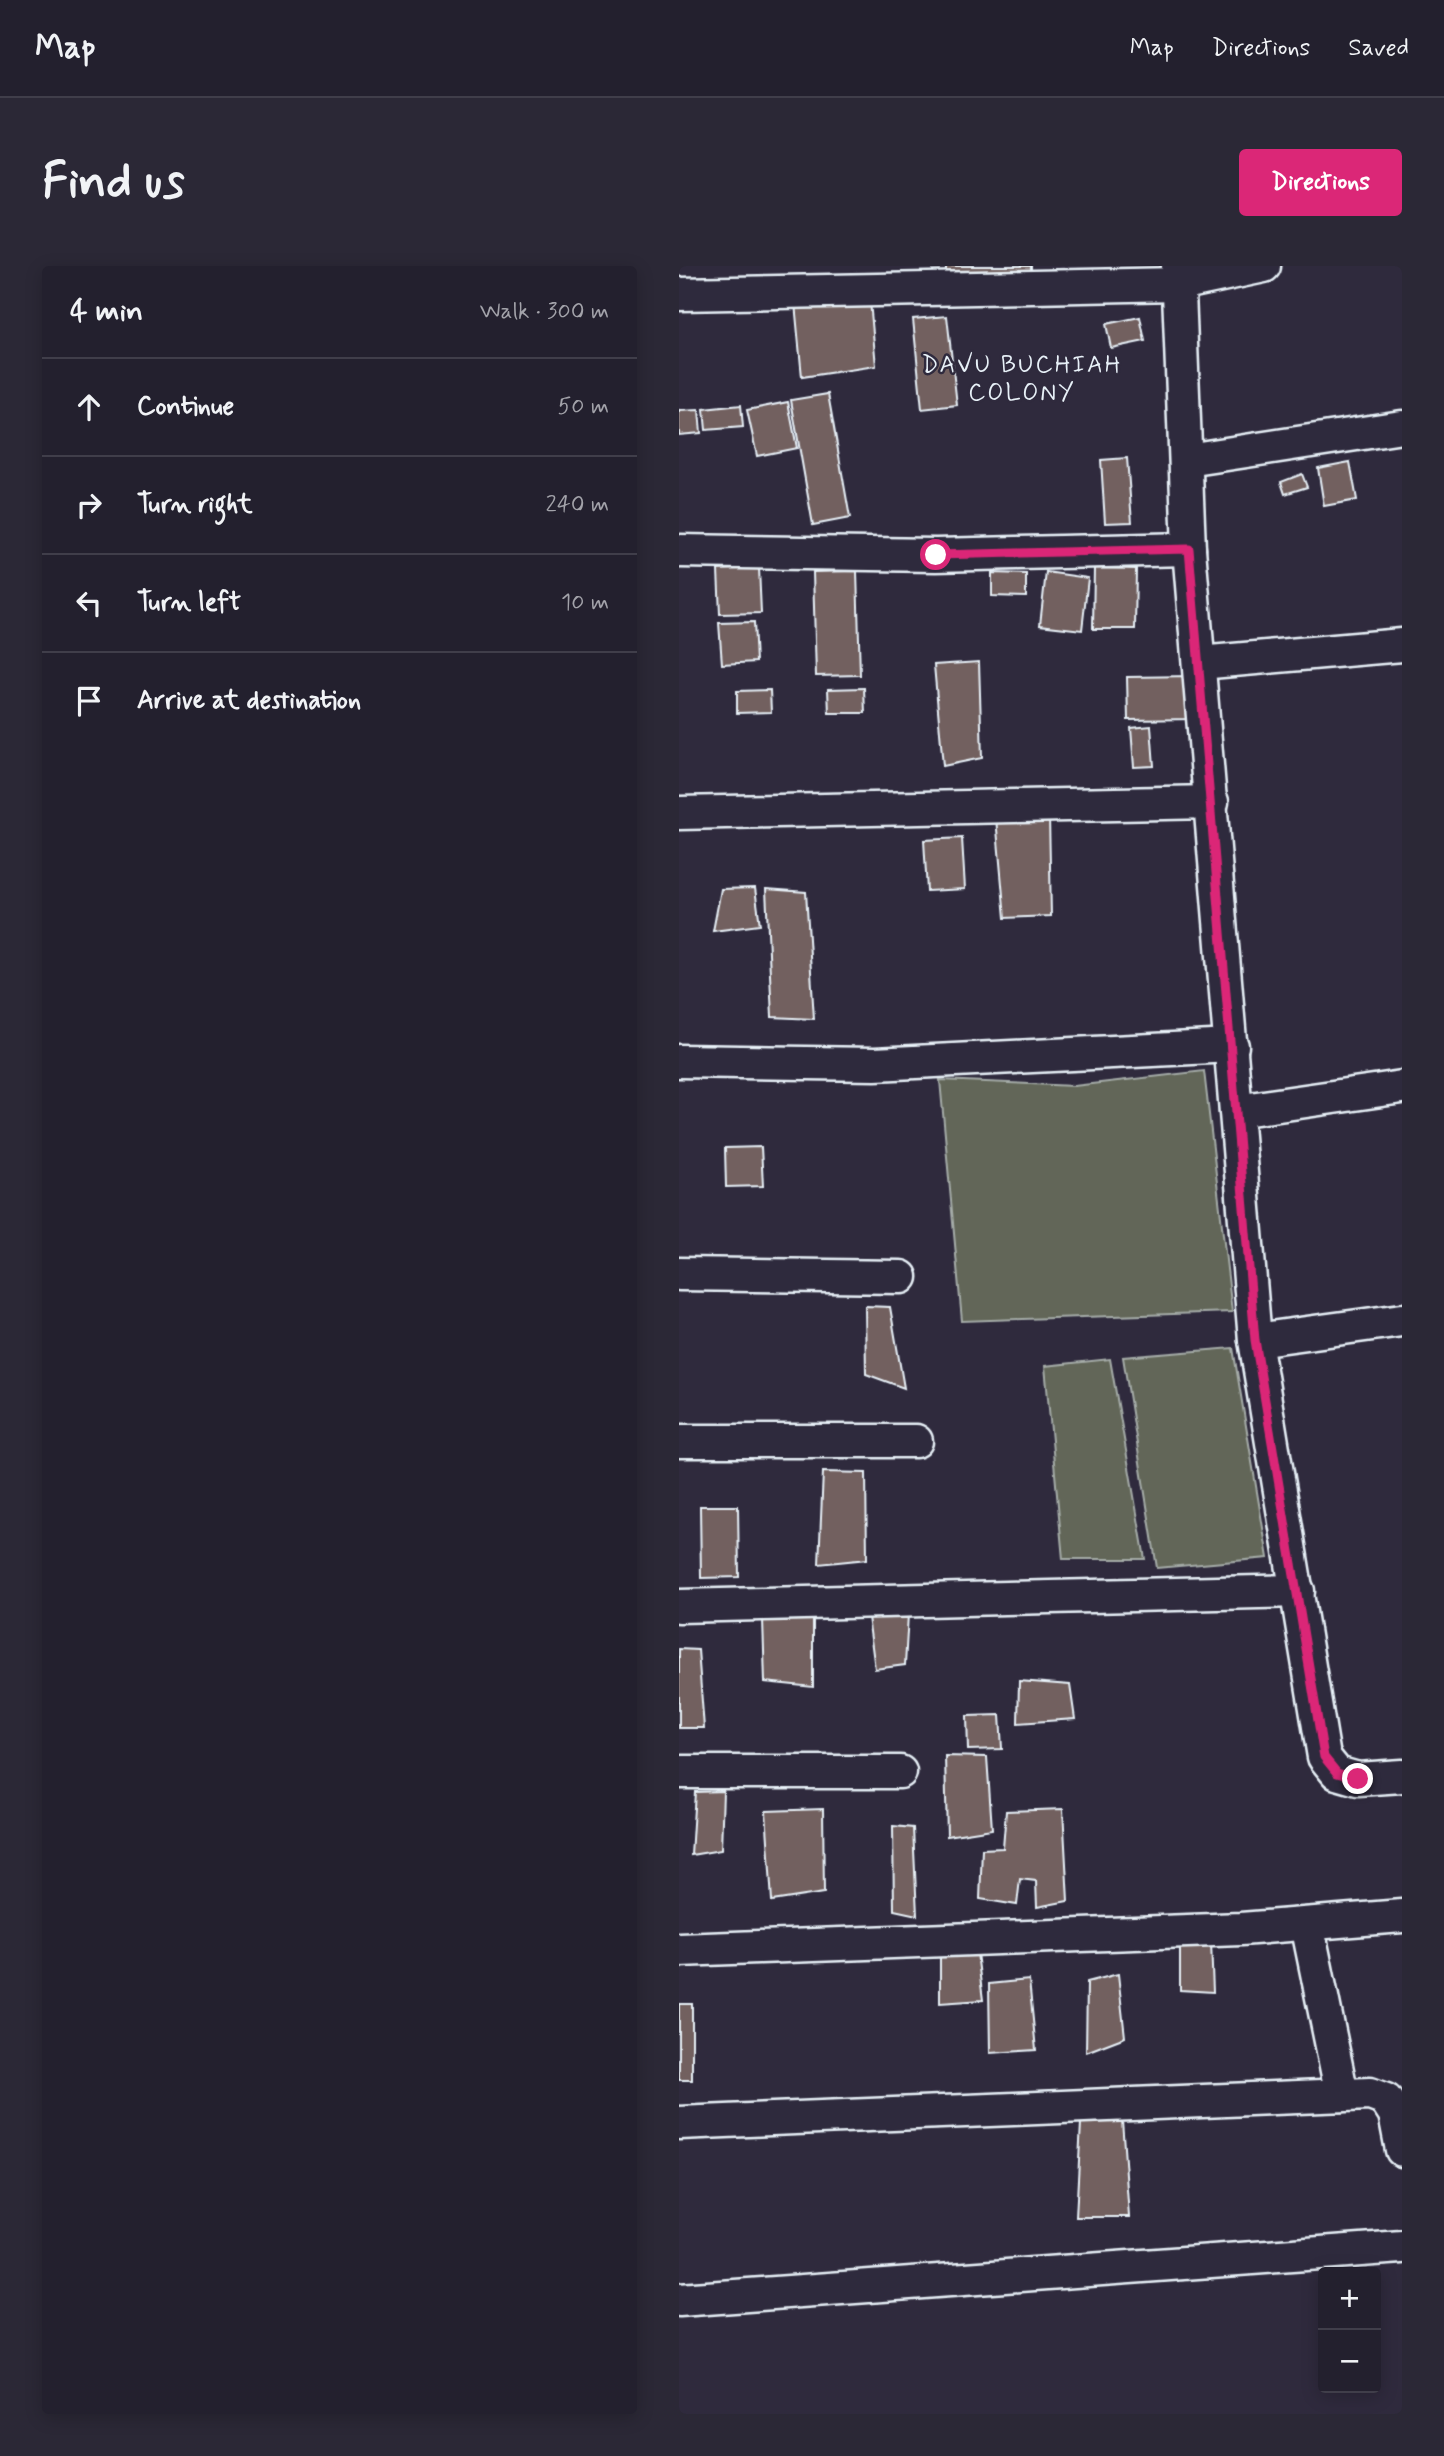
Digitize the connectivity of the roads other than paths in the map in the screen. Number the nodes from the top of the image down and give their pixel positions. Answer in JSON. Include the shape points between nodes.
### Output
{"nodes":[{"id":1,"x":1264,"y":266,"type":"edge"},
{"id":2,"x":1179,"y":275,"type":"edge"},
{"id":3,"x":679,"y":295,"type":"edge"},
{"id":4,"x":1402,"y":426,"type":"edge"},
{"id":5,"x":1187,"y":460,"type":"junction"},
{"id":6,"x":1189,"y":549,"type":"junction"},
{"id":7,"x":679,"y":551,"type":"edge"},
{"id":8,"x":1402,"y":645,"type":"edge"},
{"id":9,"x":1199,"y":663,"type":"junction"},
{"id":10,"x":1212,"y":802,"type":"junction"},
{"id":11,"x":679,"y":813,"type":"edge"},
{"id":12,"x":1232,"y":1046,"type":"junction"},
{"id":13,"x":679,"y":1061,"type":"edge"},
{"id":14,"x":1402,"y":1087,"type":"edge"},
{"id":15,"x":1236,"y":1111,"type":"junction"},
{"id":16,"x":679,"y":1274,"type":"edge"},
{"id":17,"x":901,"y":1277,"type":"dead end"},
{"id":18,"x":1402,"y":1320,"type":"edge"},
{"id":19,"x":1255,"y":1340,"type":"junction"},
{"id":20,"x":679,"y":1441,"type":"edge"},
{"id":21,"x":916,"y":1441,"type":"dead end"},
{"id":22,"x":1298,"y":1591,"type":"junction"},
{"id":23,"x":679,"y":1606,"type":"edge"},
{"id":24,"x":679,"y":1772,"type":"edge"},
{"id":25,"x":900,"y":1772,"type":"dead end"},
{"id":26,"x":1402,"y":1776,"type":"edge"},
{"id":27,"x":1402,"y":1916,"type":"edge"},
{"id":28,"x":1307,"y":1924,"type":"junction"},
{"id":29,"x":679,"y":1950,"type":"edge"},
{"id":30,"x":1342,"y":2095,"type":"junction"},
{"id":31,"x":679,"y":2123,"type":"edge"},
{"id":32,"x":1402,"y":2150,"type":"edge"},
{"id":33,"x":1402,"y":2247,"type":"edge"},
{"id":34,"x":679,"y":2300,"type":"edge"}],
"edges":[{"from":1,"to":2,"type":"street"},
{"from":2,"to":3,"type":"street"},
{"from":2,"to":5,"type":"street"},
{"from":4,"to":5,"type":"street"},
{"from":5,"to":6,"type":"street"},
{"from":6,"to":7,"type":"street","via":[[936,555]]},
{"from":6,"to":9,"type":"street"},
{"from":8,"to":9,"type":"street"},
{"from":9,"to":10,"type":"street"},
{"from":10,"to":11,"type":"street"},
{"from":10,"to":12,"type":"street"},
{"from":12,"to":13,"type":"street","via":[[875,1064]]},
{"from":12,"to":15,"type":"street"},
{"from":14,"to":15,"type":"street"},
{"from":15,"to":19,"type":"street"},
{"from":16,"to":17,"type":"street"},
{"from":18,"to":19,"type":"street"},
{"from":19,"to":22,"type":"street"},
{"from":20,"to":21,"type":"street"},
{"from":22,"to":23,"type":"street"},
{"from":22,"to":26,"type":"street","via":[[1324,1757],[1337,1773],[1358,1779]]},
{"from":24,"to":25,"type":"street"},
{"from":27,"to":28,"type":"street"},
{"from":28,"to":29,"type":"street"},
{"from":28,"to":30,"type":"street"},
{"from":30,"to":31,"type":"street"},
{"from":30,"to":32,"type":"street","via":[[1370,2094],[1386,2100],[1395,2114]]},
{"from":33,"to":34,"type":"street"}]}
